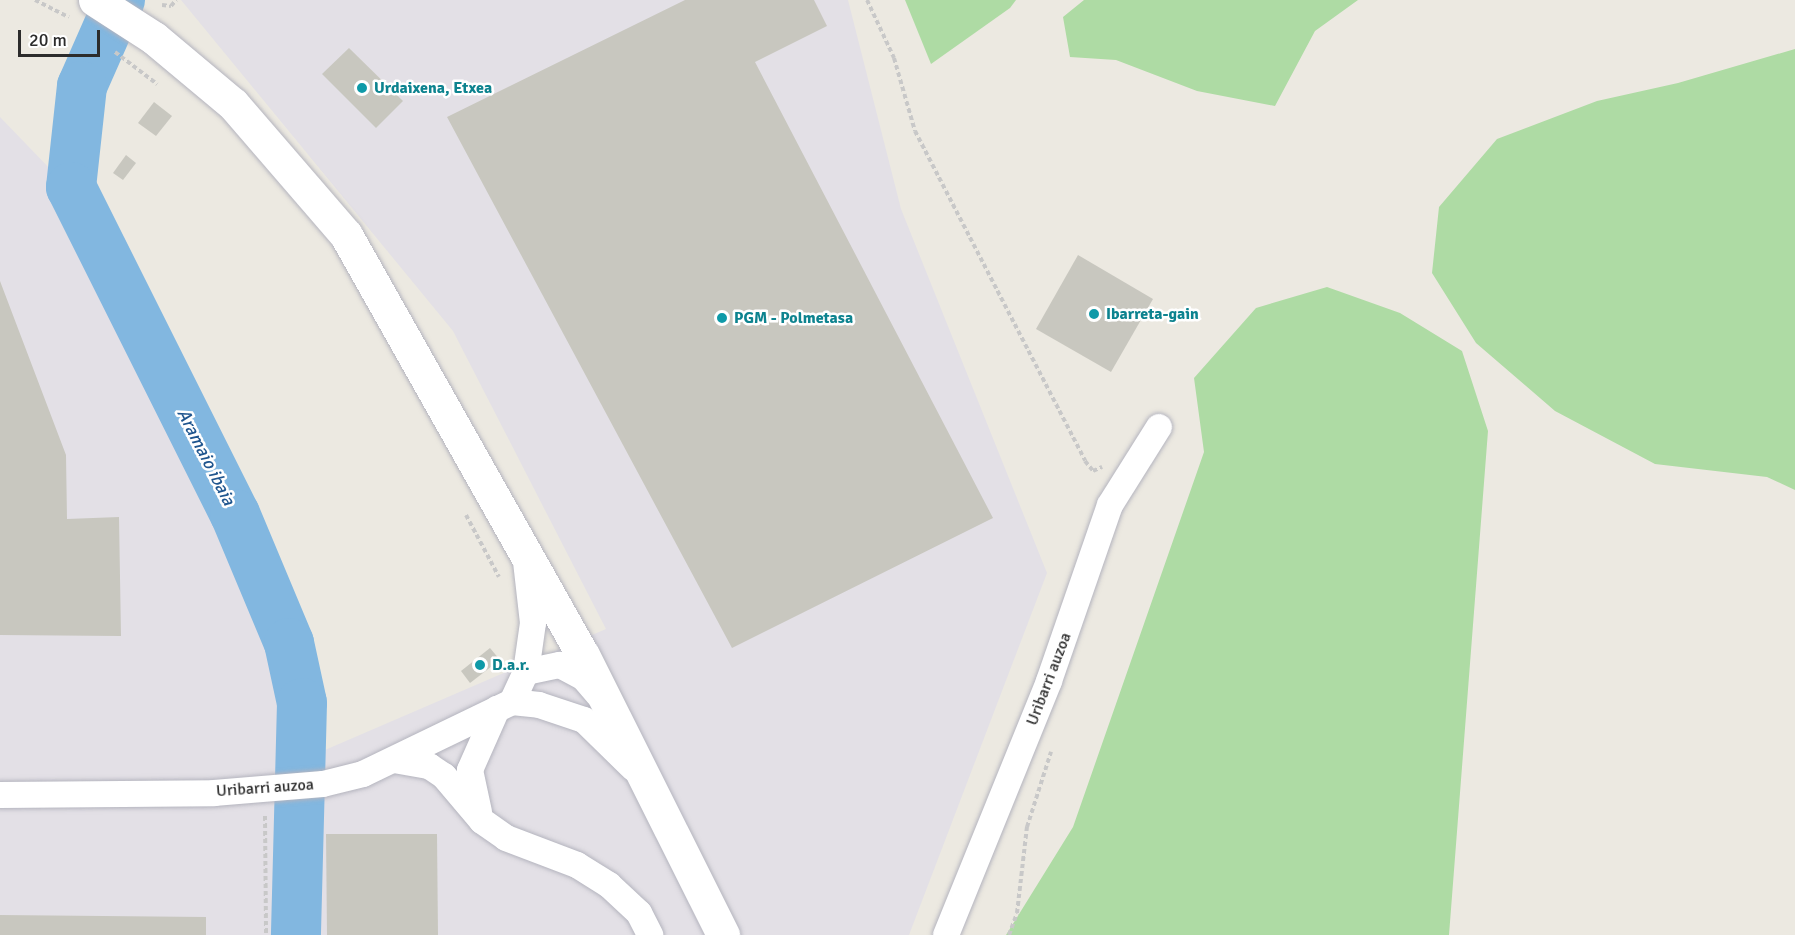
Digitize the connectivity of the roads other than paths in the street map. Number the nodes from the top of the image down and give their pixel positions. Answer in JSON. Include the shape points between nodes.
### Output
{"nodes":[{"id":1,"x":96,"y":5,"type":"edge"},
{"id":2,"x":1159,"y":427,"type":"dead end"},
{"id":3,"x":523,"y":549,"type":"junction"},
{"id":4,"x":568,"y":629,"type":"junction"},
{"id":5,"x":564,"y":667,"type":"junction"},
{"id":6,"x":526,"y":672,"type":"junction"},
{"id":7,"x":514,"y":705,"type":"junction"},
{"id":8,"x":612,"y":710,"type":"junction"},
{"id":9,"x":451,"y":732,"type":"junction"},
{"id":10,"x":394,"y":760,"type":"junction"},
{"id":11,"x":470,"y":770,"type":"junction"},
{"id":12,"x":651,"y":786,"type":"junction"},
{"id":13,"x":0,"y":795,"type":"edge"},
{"id":14,"x":482,"y":821,"type":"junction"},
{"id":15,"x":650,"y":935,"type":"edge"},
{"id":16,"x":723,"y":935,"type":"edge"},
{"id":17,"x":946,"y":935,"type":"edge"}],
"edges":[{"from":1,"to":3,"type":"main road","via":[[154,38],[233,104],[346,235]]},
{"from":2,"to":17,"type":"street","name":"Uribarri auzoa","via":[[1110,505],[1045,691]]},
{"from":3,"to":4,"type":"main road"},
{"from":3,"to":6,"type":"street","via":[[533,623]]},
{"from":4,"to":5,"type":"street"},
{"from":4,"to":8,"type":"main road"},
{"from":5,"to":6,"type":"street","via":[[552,664]]},
{"from":5,"to":7,"type":"street","via":[[547,697]]},
{"from":5,"to":8,"type":"street","via":[[584,677]]},
{"from":6,"to":7,"type":"street"},
{"from":7,"to":9,"type":"street","name":"Uribarri auzoa"},
{"from":7,"to":11,"type":"street"},
{"from":7,"to":12,"type":"street","via":[[584,720]]},
{"from":8,"to":12,"type":"main road"},
{"from":9,"to":10,"type":"street","name":"Uribarri auzoa"},
{"from":9,"to":11,"type":"street","via":[[465,751]]},
{"from":10,"to":13,"type":"street","name":"Uribarri auzoa","via":[[363,774],[323,784]]},
{"from":10,"to":14,"type":"street","via":[[429,766],[444,776]]},
{"from":11,"to":14,"type":"street"},
{"from":12,"to":16,"type":"main road"},
{"from":14,"to":15,"type":"street","via":[[506,838],[578,865],[609,885],[639,913]]}]}
